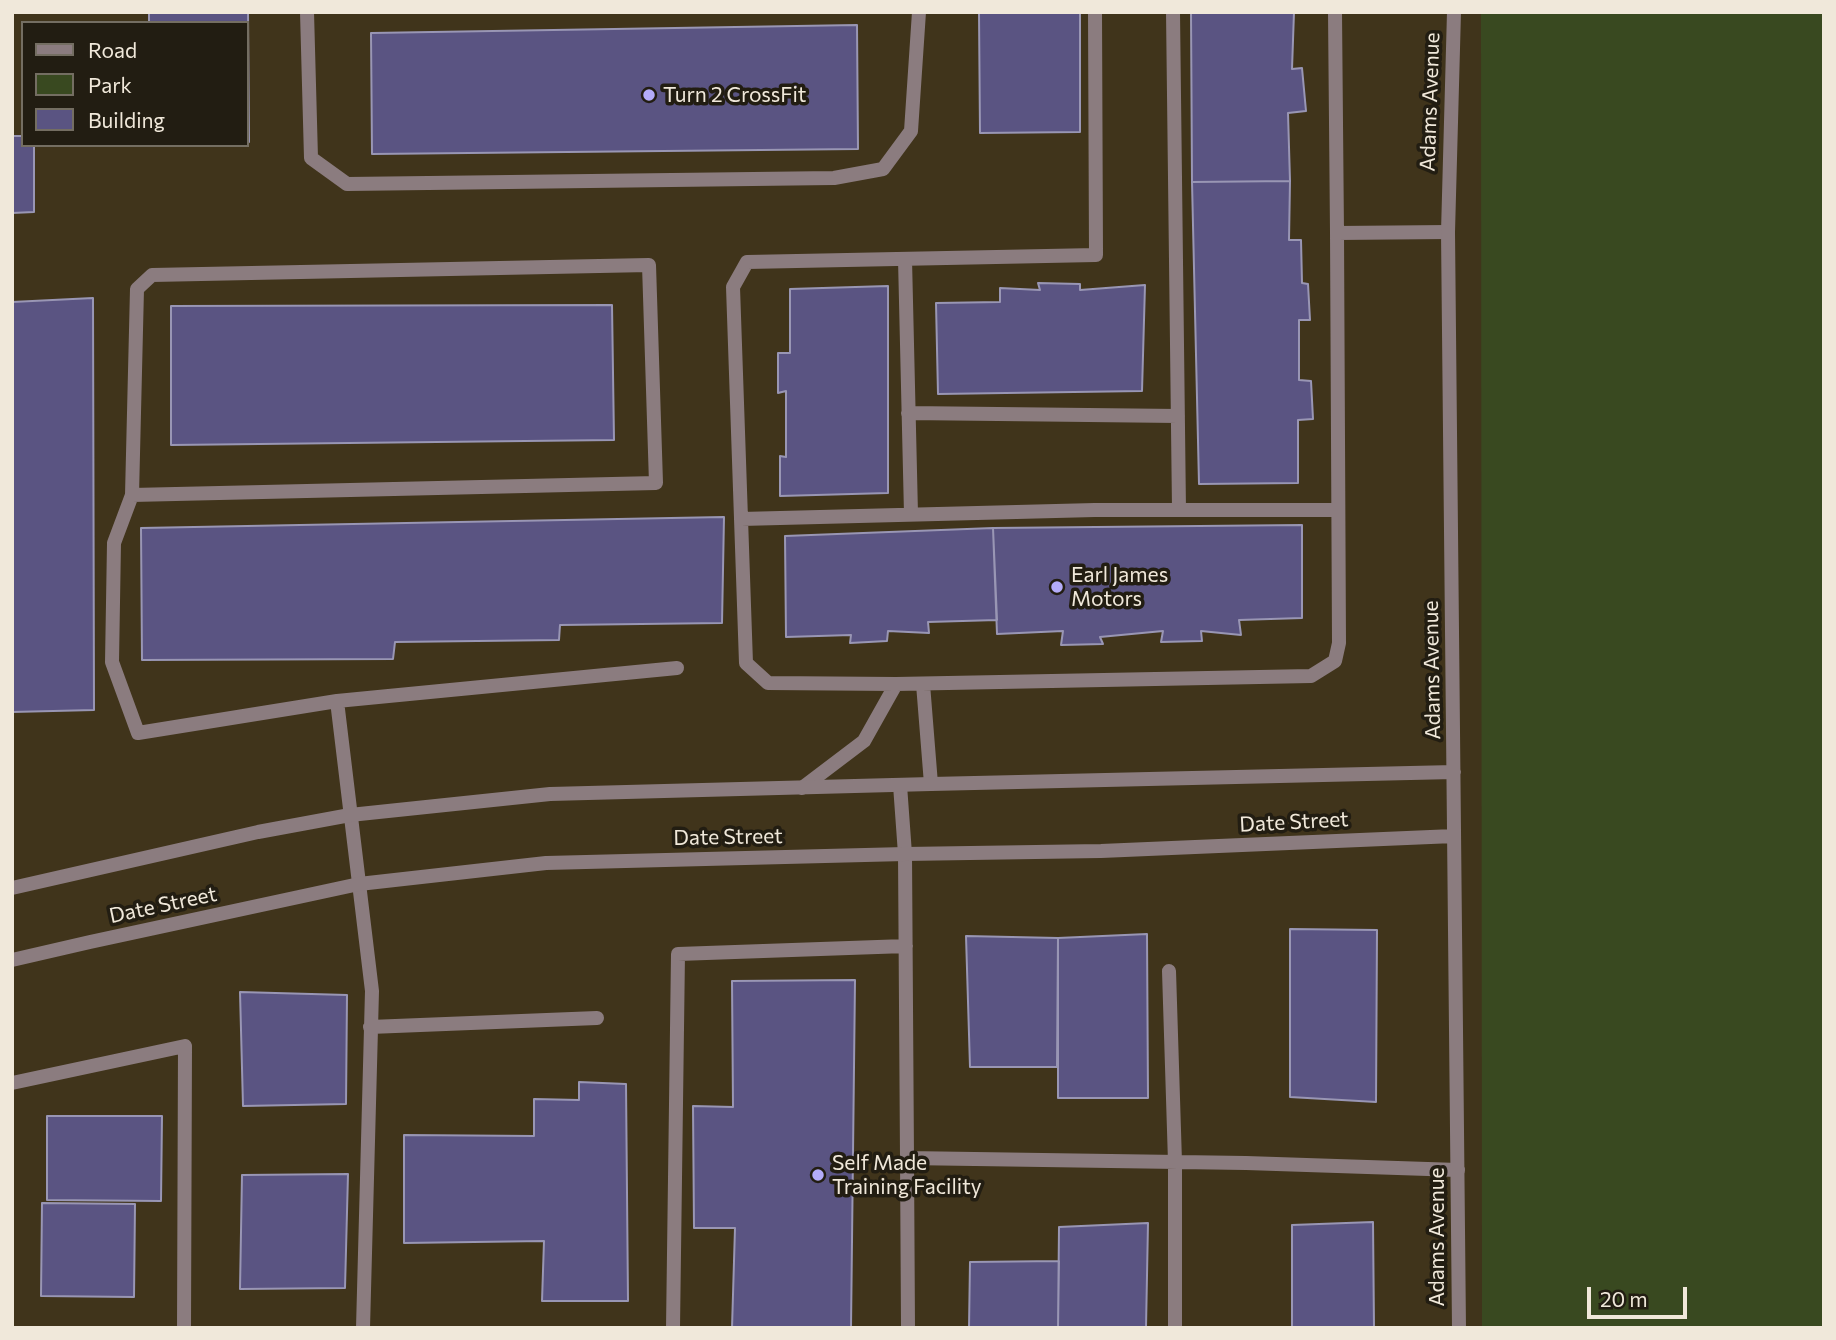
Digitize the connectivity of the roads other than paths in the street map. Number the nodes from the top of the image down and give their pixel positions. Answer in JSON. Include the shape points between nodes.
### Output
{"nodes":[{"id":1,"x":307,"y":12,"type":"edge"},
{"id":2,"x":919,"y":12,"type":"edge"},
{"id":3,"x":1095,"y":12,"type":"edge"},
{"id":4,"x":1173,"y":12,"type":"edge"},
{"id":5,"x":1335,"y":12,"type":"edge"},
{"id":6,"x":1454,"y":12,"type":"edge"},
{"id":7,"x":1448,"y":232,"type":"junction"},
{"id":8,"x":1337,"y":233,"type":"junction"},
{"id":9,"x":905,"y":259,"type":"junction"},
{"id":10,"x":908,"y":413,"type":"junction"},
{"id":11,"x":1178,"y":416,"type":"junction"},
{"id":12,"x":132,"y":495,"type":"junction"},
{"id":13,"x":1179,"y":510,"type":"junction"},
{"id":14,"x":1338,"y":510,"type":"junction"},
{"id":15,"x":911,"y":514,"type":"junction"},
{"id":16,"x":741,"y":519,"type":"junction"},
{"id":17,"x":677,"y":668,"type":"dead end"},
{"id":18,"x":896,"y":684,"type":"junction"},
{"id":19,"x":923,"y":684,"type":"junction"},
{"id":20,"x":337,"y":701,"type":"junction"},
{"id":21,"x":1454,"y":772,"type":"junction"},
{"id":22,"x":931,"y":784,"type":"junction"},
{"id":23,"x":900,"y":785,"type":"junction"},
{"id":24,"x":802,"y":788,"type":"junction"},
{"id":25,"x":350,"y":815,"type":"junction"},
{"id":26,"x":1454,"y":836,"type":"junction"},
{"id":27,"x":905,"y":854,"type":"junction"},
{"id":28,"x":359,"y":884,"type":"junction"},
{"id":29,"x":12,"y":888,"type":"edge"},
{"id":30,"x":905,"y":946,"type":"junction"},
{"id":31,"x":12,"y":960,"type":"edge"},
{"id":32,"x":1169,"y":971,"type":"dead end"},
{"id":33,"x":597,"y":1018,"type":"dead end"},
{"id":34,"x":370,"y":1027,"type":"junction"},
{"id":35,"x":12,"y":1083,"type":"edge"},
{"id":36,"x":908,"y":1158,"type":"junction"},
{"id":37,"x":1175,"y":1162,"type":"junction"},
{"id":38,"x":1458,"y":1170,"type":"junction"},
{"id":39,"x":184,"y":1328,"type":"edge"},
{"id":40,"x":363,"y":1328,"type":"edge"},
{"id":41,"x":673,"y":1328,"type":"edge"},
{"id":42,"x":908,"y":1328,"type":"edge"},
{"id":43,"x":1175,"y":1328,"type":"edge"},
{"id":44,"x":1459,"y":1328,"type":"edge"}],
"edges":[{"from":1,"to":2,"type":"street","via":[[311,158],[347,184],[834,178],[883,169],[911,131]]},
{"from":3,"to":9,"type":"street","via":[[1096,255]]},
{"from":4,"to":11,"type":"street"},
{"from":5,"to":8,"type":"street"},
{"from":6,"to":7,"type":"street","name":"Adams Avenue"},
{"from":7,"to":8,"type":"street"},
{"from":7,"to":21,"type":"street","name":"Adams Avenue"},
{"from":8,"to":14,"type":"street"},
{"from":9,"to":10,"type":"street"},
{"from":9,"to":16,"type":"street","via":[[747,262],[733,287]]},
{"from":10,"to":11,"type":"street"},
{"from":10,"to":15,"type":"street"},
{"from":11,"to":13,"type":"street"},
{"from":12,"to":12,"type":"street","via":[[656,483],[649,265],[152,275],[137,289]]},
{"from":12,"to":20,"type":"street","via":[[114,543],[113,662],[138,733]]},
{"from":13,"to":14,"type":"street"},
{"from":13,"to":15,"type":"street"},
{"from":14,"to":19,"type":"street","via":[[1339,643],[1335,661],[1311,676]]},
{"from":15,"to":16,"type":"street"},
{"from":16,"to":18,"type":"street","via":[[746,663],[768,683]]},
{"from":17,"to":20,"type":"street"},
{"from":18,"to":19,"type":"street"},
{"from":18,"to":24,"type":"street","via":[[864,741]]},
{"from":19,"to":22,"type":"street"},
{"from":20,"to":25,"type":"street"},
{"from":21,"to":22,"type":"street"},
{"from":21,"to":26,"type":"street","name":"Adams Avenue"},
{"from":22,"to":23,"type":"street"},
{"from":23,"to":24,"type":"street"},
{"from":23,"to":27,"type":"street"},
{"from":24,"to":25,"type":"street","via":[[550,794]]},
{"from":25,"to":28,"type":"street"},
{"from":25,"to":29,"type":"street"},
{"from":26,"to":27,"type":"street","name":"Date Street"},
{"from":26,"to":38,"type":"street","name":"Adams Avenue"},
{"from":27,"to":28,"type":"street","name":"Date Street","via":[[546,863]]},
{"from":27,"to":30,"type":"street"},
{"from":28,"to":31,"type":"street","name":"Date Street"},
{"from":28,"to":34,"type":"street","via":[[372,991]]},
{"from":30,"to":36,"type":"street"},
{"from":30,"to":41,"type":"street","via":[[678,954]]},
{"from":32,"to":37,"type":"street"},
{"from":33,"to":34,"type":"street"},
{"from":34,"to":40,"type":"street"},
{"from":35,"to":39,"type":"street","via":[[186,1046]]},
{"from":36,"to":37,"type":"street"},
{"from":36,"to":42,"type":"street"},
{"from":37,"to":38,"type":"street"},
{"from":37,"to":43,"type":"street"},
{"from":38,"to":44,"type":"street","name":"Adams Avenue"}]}
